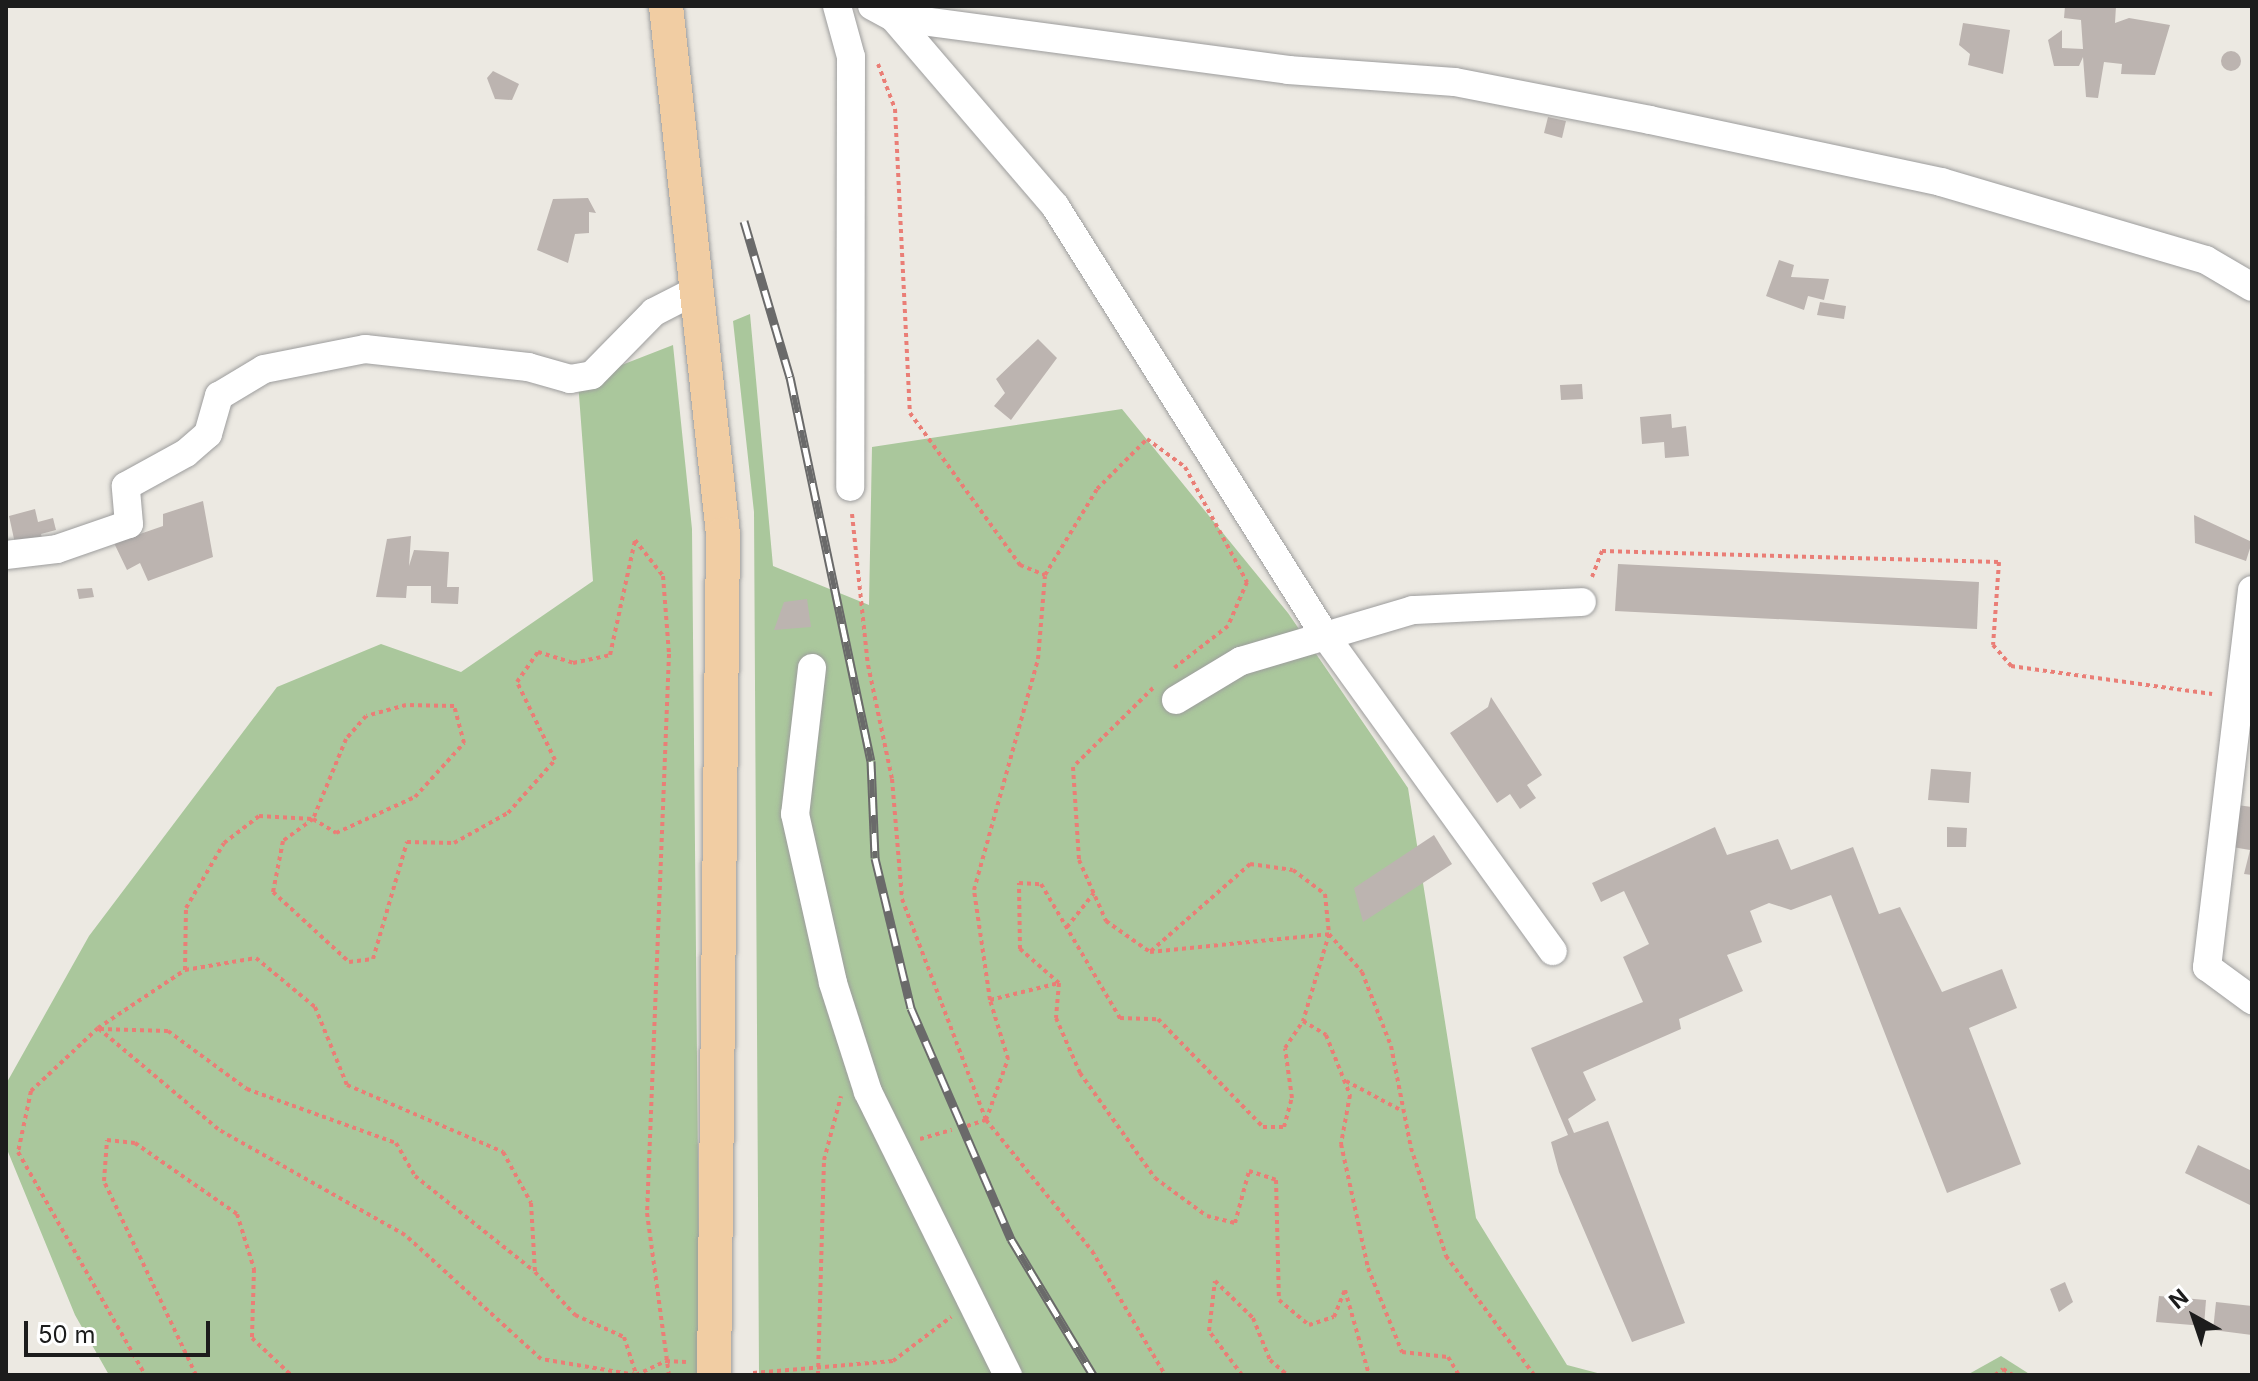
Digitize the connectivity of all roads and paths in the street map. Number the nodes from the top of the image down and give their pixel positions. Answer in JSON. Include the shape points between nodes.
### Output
{"nodes":[{"id":1,"x":666,"y":6,"type":"edge"},
{"id":2,"x":837,"y":6,"type":"edge"},
{"id":3,"x":882,"y":11,"type":"edge"},
{"id":4,"x":851,"y":57,"type":"junction"},
{"id":5,"x":2252,"y":287,"type":"edge"},
{"id":6,"x":697,"y":290,"type":"junction"},
{"id":7,"x":850,"y":487,"type":"joint"},
{"id":8,"x":6,"y":555,"type":"edge"},
{"id":9,"x":1045,"y":575,"type":"junction"},
{"id":10,"x":2252,"y":590,"type":"edge"},
{"id":11,"x":1582,"y":602,"type":"joint"},
{"id":12,"x":1324,"y":634,"type":"junction"},
{"id":13,"x":812,"y":668,"type":"dead end"},
{"id":14,"x":1176,"y":700,"type":"dead end"},
{"id":15,"x":2236,"y":713,"type":"junction"},
{"id":16,"x":313,"y":819,"type":"junction"},
{"id":17,"x":1094,"y":893,"type":"junction"},
{"id":18,"x":1067,"y":927,"type":"junction"},
{"id":19,"x":1329,"y":934,"type":"junction"},
{"id":20,"x":1553,"y":951,"type":"dead end"},
{"id":21,"x":1150,"y":952,"type":"junction"},
{"id":22,"x":185,"y":970,"type":"junction"},
{"id":23,"x":1059,"y":983,"type":"junction"},
{"id":24,"x":990,"y":1000,"type":"junction"},
{"id":25,"x":2252,"y":1000,"type":"edge"},
{"id":26,"x":1303,"y":1021,"type":"junction"},
{"id":27,"x":98,"y":1028,"type":"junction"},
{"id":28,"x":1344,"y":1080,"type":"junction"},
{"id":29,"x":843,"y":1090,"type":"dead end"},
{"id":30,"x":1404,"y":1112,"type":"junction"},
{"id":31,"x":986,"y":1120,"type":"junction"},
{"id":32,"x":967,"y":1126,"type":"dead end"},
{"id":33,"x":952,"y":1130,"type":"dead end"},
{"id":34,"x":894,"y":1146,"type":"junction"},
{"id":35,"x":535,"y":1272,"type":"junction"},
{"id":36,"x":972,"y":1302,"type":"junction"},
{"id":37,"x":666,"y":1361,"type":"junction"},
{"id":38,"x":702,"y":1369,"type":"edge"},
{"id":39,"x":818,"y":1372,"type":"edge"},
{"id":40,"x":753,"y":1373,"type":"dead end"},
{"id":41,"x":145,"y":1375,"type":"edge"},
{"id":42,"x":196,"y":1375,"type":"edge"},
{"id":43,"x":291,"y":1375,"type":"edge"},
{"id":44,"x":636,"y":1375,"type":"edge"},
{"id":45,"x":669,"y":1375,"type":"edge"},
{"id":46,"x":1008,"y":1375,"type":"edge"},
{"id":47,"x":1165,"y":1375,"type":"edge"},
{"id":48,"x":1242,"y":1375,"type":"edge"},
{"id":49,"x":1287,"y":1375,"type":"edge"},
{"id":50,"x":1369,"y":1375,"type":"edge"},
{"id":51,"x":1459,"y":1375,"type":"edge"},
{"id":52,"x":1534,"y":1375,"type":"edge"},
{"id":53,"x":1995,"y":1375,"type":"edge"},
{"id":54,"x":2013,"y":1375,"type":"edge"}],
"edges":[{"from":1,"to":6,"type":"main road"},
{"from":2,"to":4,"type":"street"},
{"from":3,"to":5,"type":"street","via":[[1288,70],[1455,82],[1650,120],[1941,182],[2206,260]]},
{"from":3,"to":12,"type":"street","via":[[1055,206]]},
{"from":4,"to":7,"type":"street"},
{"from":4,"to":9,"type":"path","via":[[884,66],[895,109],[910,413],[1020,565]]},
{"from":6,"to":8,"type":"street","via":[[654,312],[607,362],[581,377],[365,349],[264,369],[219,396],[208,434],[186,453],[126,486],[129,524],[57,549]]},
{"from":6,"to":38,"type":"main road","via":[[723,534]]},
{"from":7,"to":31,"type":"path","via":[[902,899]]},
{"from":9,"to":17,"type":"path","via":[[1097,489],[1147,439],[1185,467],[1247,582],[1228,626],[1073,767],[1079,860]]},
{"from":9,"to":24,"type":"path","via":[[1038,659],[974,890]]},
{"from":10,"to":15,"type":"street"},
{"from":11,"to":12,"type":"street","via":[[1413,610]]},
{"from":11,"to":15,"type":"path","via":[[1602,551],[1999,562],[1993,645],[2011,666],[2216,694]]},
{"from":12,"to":14,"type":"street","via":[[1241,661]]},
{"from":12,"to":20,"type":"street"},
{"from":13,"to":34,"type":"street","via":[[795,814],[809,893],[868,1092]]},
{"from":15,"to":25,"type":"street","via":[[2207,967]]},
{"from":16,"to":16,"type":"path","via":[[346,739],[366,716],[406,705],[454,706],[464,743],[415,797],[336,833]]},
{"from":16,"to":22,"type":"path","via":[[259,816],[224,843],[186,908]]},
{"from":16,"to":37,"type":"path","via":[[283,841],[273,892],[349,962],[373,959],[407,842],[454,843],[508,813],[555,760],[517,682],[538,652],[573,663],[610,655],[635,540],[663,576],[669,654],[647,1213]]},
{"from":17,"to":18,"type":"path"},
{"from":17,"to":21,"type":"path","via":[[1106,921]]},
{"from":18,"to":23,"type":"path","via":[[1041,884],[1019,883],[1020,949]]},
{"from":18,"to":26,"type":"path","via":[[1120,1018],[1158,1019],[1263,1127],[1284,1127],[1292,1098],[1285,1048]]},
{"from":19,"to":21,"type":"path"},
{"from":19,"to":21,"type":"path","via":[[1325,894],[1293,870],[1250,864]]},
{"from":19,"to":26,"type":"path"},
{"from":19,"to":30,"type":"path","via":[[1362,972],[1391,1046]]},
{"from":22,"to":27,"type":"path"},
{"from":22,"to":35,"type":"path","via":[[256,958],[315,1007],[347,1085],[503,1152],[531,1203]]},
{"from":23,"to":24,"type":"path"},
{"from":23,"to":50,"type":"path","via":[[1056,1018],[1080,1073],[1155,1178],[1207,1216],[1235,1223],[1249,1171],[1276,1180],[1279,1300],[1309,1325],[1334,1317],[1345,1290]]},
{"from":24,"to":31,"type":"path","via":[[1008,1059]]},
{"from":26,"to":28,"type":"path","via":[[1326,1035]]},
{"from":27,"to":35,"type":"path","via":[[168,1031],[247,1089],[396,1143],[415,1176]]},
{"from":27,"to":35,"type":"path","via":[[218,1129],[405,1235],[541,1359],[636,1375],[624,1337],[575,1315]]},
{"from":27,"to":41,"type":"path","via":[[31,1091],[18,1152]]},
{"from":28,"to":30,"type":"path"},
{"from":28,"to":51,"type":"path","via":[[1350,1095],[1341,1144],[1368,1268],[1402,1352],[1448,1357]]},
{"from":29,"to":39,"type":"path","via":[[824,1160]]},
{"from":30,"to":52,"type":"path","via":[[1446,1256]]},
{"from":31,"to":32,"type":"path"},
{"from":31,"to":47,"type":"path","via":[[1092,1251]]},
{"from":33,"to":34,"type":"path"},
{"from":34,"to":36,"type":"street"},
{"from":36,"to":39,"type":"path","via":[[893,1361]]},
{"from":36,"to":46,"type":"street"},
{"from":37,"to":38,"type":"path"},
{"from":37,"to":44,"type":"path"},
{"from":37,"to":45,"type":"path"},
{"from":39,"to":40,"type":"path"},
{"from":42,"to":43,"type":"path","via":[[104,1181],[107,1140],[135,1143],[237,1214],[254,1269],[252,1338]]},
{"from":48,"to":49,"type":"path","via":[[1209,1331],[1215,1281],[1253,1318],[1270,1360]]},
{"from":53,"to":54,"type":"path","via":[[2003,1369]]}]}
